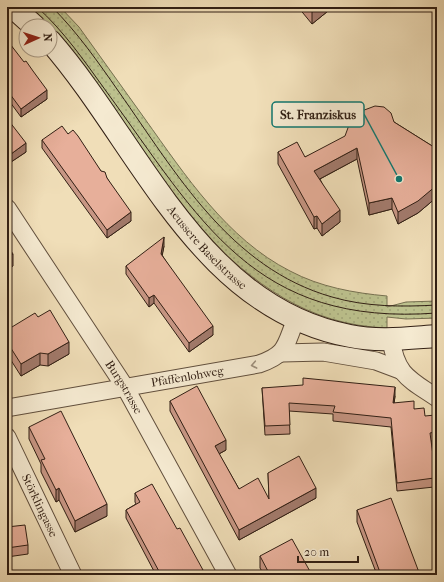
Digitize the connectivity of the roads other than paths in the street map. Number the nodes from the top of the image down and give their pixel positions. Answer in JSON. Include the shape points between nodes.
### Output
{"nodes":[{"id":1,"x":13,"y":7,"type":"edge"},
{"id":2,"x":25,"y":18,"type":"edge"},
{"id":3,"x":58,"y":52,"type":"edge"},
{"id":4,"x":7,"y":208,"type":"edge"},
{"id":5,"x":296,"y":319,"type":"junction"},
{"id":6,"x":437,"y":336,"type":"edge"},
{"id":7,"x":391,"y":339,"type":"junction"},
{"id":8,"x":282,"y":353,"type":"junction"},
{"id":9,"x":400,"y":370,"type":"junction"},
{"id":10,"x":125,"y":386,"type":"junction"},
{"id":11,"x":437,"y":398,"type":"edge"},
{"id":12,"x":7,"y":408,"type":"edge"},
{"id":13,"x":7,"y":437,"type":"edge"},
{"id":14,"x":73,"y":575,"type":"edge"},
{"id":15,"x":228,"y":575,"type":"edge"}],
"edges":[{"from":1,"to":2,"type":"main road"},
{"from":3,"to":5,"type":"main road","name":"Aeussere Baselstrasse","via":[[190,234],[243,287]]},
{"from":4,"to":10,"type":"street","name":"Burgstrasse"},
{"from":5,"to":7,"type":"main road","name":"Aeussere Baselstrasse","via":[[349,336]]},
{"from":5,"to":8,"type":"street"},
{"from":6,"to":7,"type":"main road","name":"Aeussere Baselstrasse"},
{"from":7,"to":9,"type":"street","via":[[394,357]]},
{"from":8,"to":9,"type":"street","via":[[323,352],[376,361]]},
{"from":8,"to":10,"type":"street","name":"Pfaffenlohweg","one_way":true,"via":[[259,364]]},
{"from":9,"to":11,"type":"street"},
{"from":10,"to":12,"type":"street","name":"Pfaffenlohweg"},
{"from":10,"to":15,"type":"street","name":"Burgstrasse"},
{"from":13,"to":14,"type":"street","name":"Störklingasse"}]}
